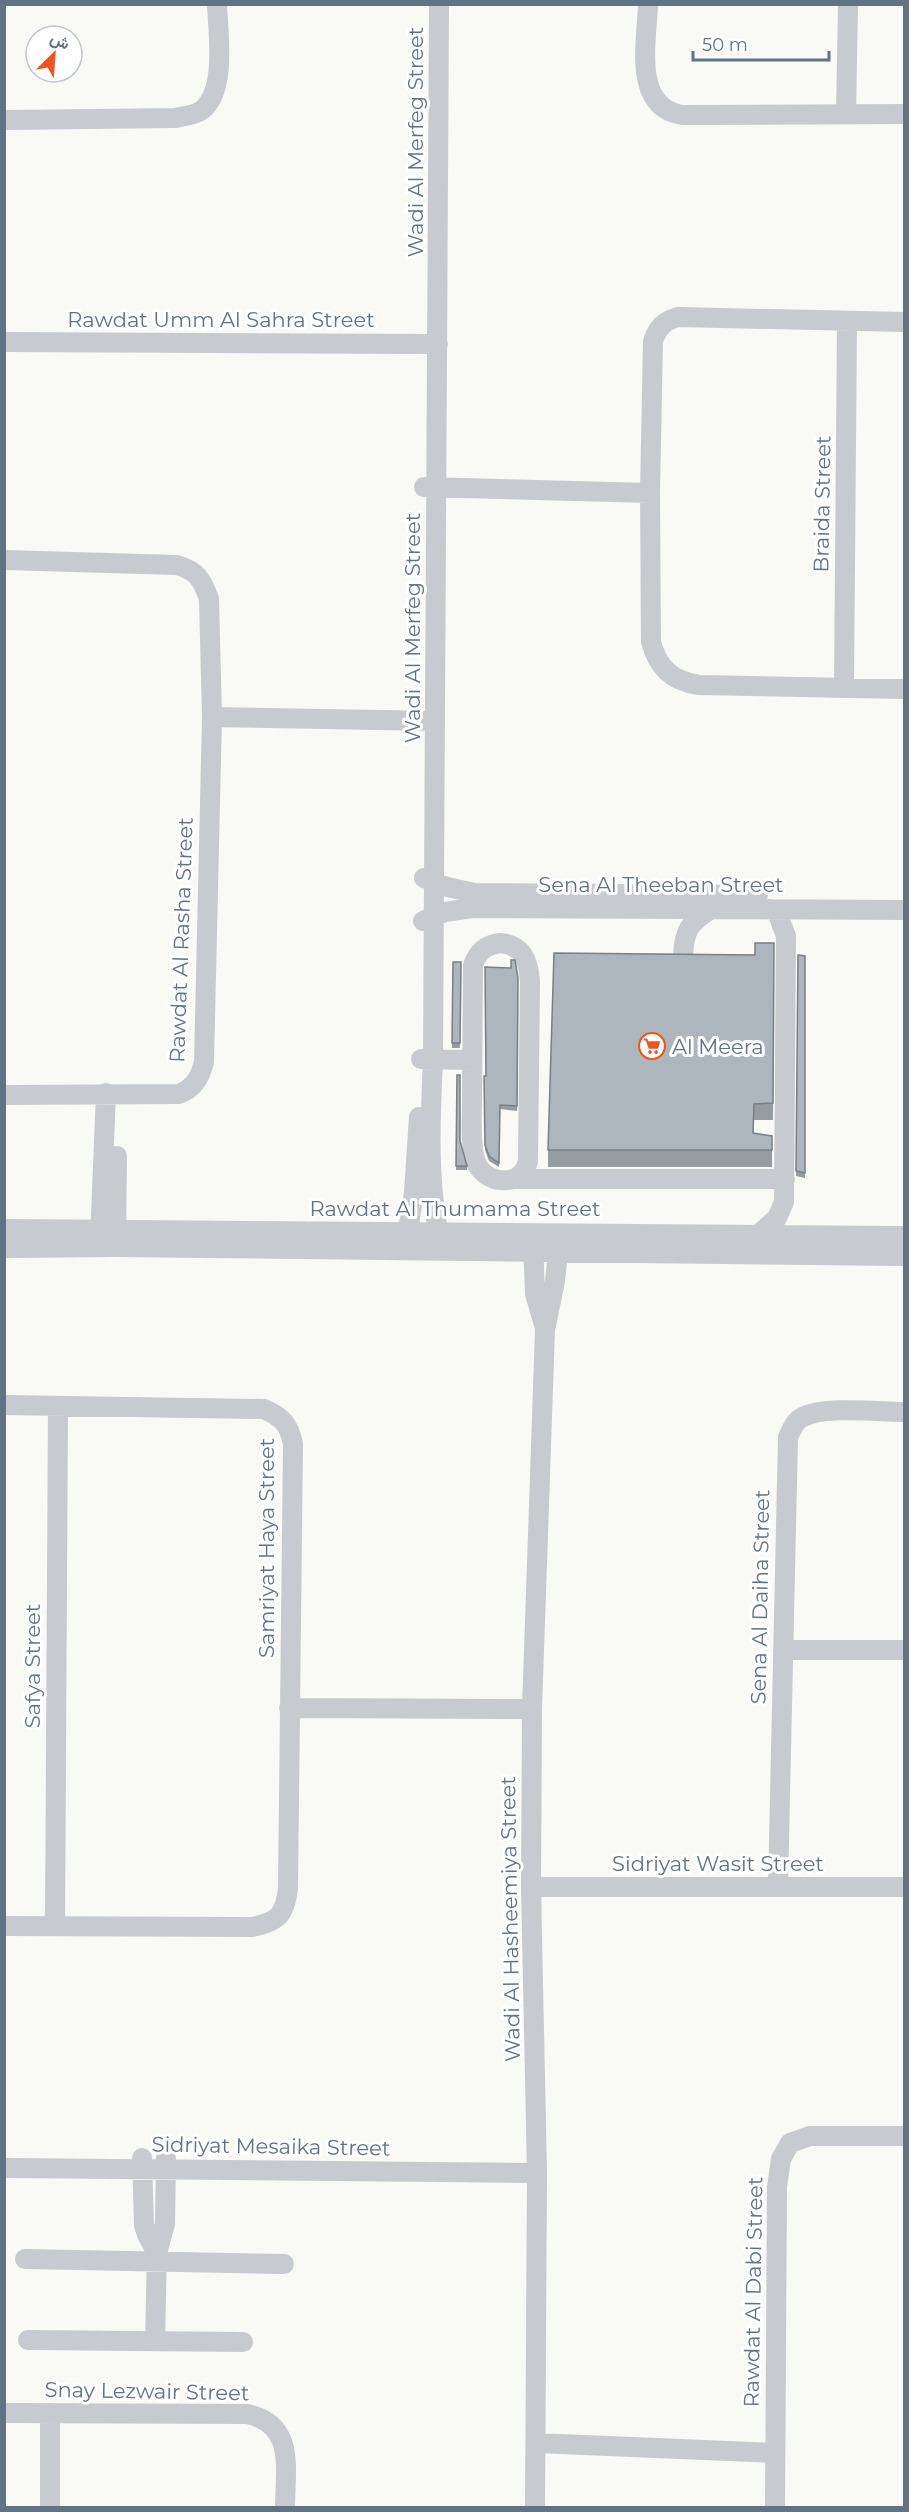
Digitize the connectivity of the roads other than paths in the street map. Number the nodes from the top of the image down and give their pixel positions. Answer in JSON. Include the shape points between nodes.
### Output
{"nodes":[{"id":1,"x":217,"y":4,"type":"edge"},
{"id":2,"x":428,"y":4,"type":"edge"},
{"id":3,"x":440,"y":4,"type":"edge"},
{"id":4,"x":648,"y":4,"type":"edge"},
{"id":5,"x":848,"y":4,"type":"edge"},
{"id":6,"x":846,"y":114,"type":"junction"},
{"id":7,"x":904,"y":114,"type":"edge"},
{"id":8,"x":4,"y":120,"type":"edge"},
{"id":9,"x":847,"y":321,"type":"junction"},
{"id":10,"x":904,"y":322,"type":"edge"},
{"id":11,"x":4,"y":330,"type":"edge"},
{"id":12,"x":432,"y":338,"type":"junction"},
{"id":13,"x":4,"y":342,"type":"edge"},
{"id":14,"x":430,"y":488,"type":"junction"},
{"id":15,"x":650,"y":493,"type":"junction"},
{"id":16,"x":4,"y":560,"type":"edge"},
{"id":17,"x":844,"y":688,"type":"junction"},
{"id":18,"x":904,"y":689,"type":"edge"},
{"id":19,"x":212,"y":717,"type":"junction"},
{"id":20,"x":429,"y":721,"type":"junction"},
{"id":21,"x":428,"y":880,"type":"junction"},
{"id":22,"x":904,"y":897,"type":"edge"},
{"id":23,"x":655,"y":908,"type":"junction"},
{"id":24,"x":711,"y":909,"type":"junction"},
{"id":25,"x":770,"y":909,"type":"junction"},
{"id":26,"x":801,"y":909,"type":"junction"},
{"id":27,"x":904,"y":910,"type":"edge"},
{"id":28,"x":426,"y":919,"type":"junction"},
{"id":29,"x":684,"y":935,"type":"junction"},
{"id":30,"x":786,"y":936,"type":"junction"},
{"id":31,"x":662,"y":956,"type":"edge"},
{"id":32,"x":683,"y":956,"type":"junction"},
{"id":33,"x":704,"y":956,"type":"edge"},
{"id":34,"x":427,"y":1059,"type":"junction"},
{"id":35,"x":472,"y":1060,"type":"junction"},
{"id":36,"x":112,"y":1093,"type":"junction"},
{"id":37,"x":4,"y":1095,"type":"edge"},
{"id":38,"x":515,"y":1179,"type":"junction"},
{"id":39,"x":785,"y":1179,"type":"junction"},
{"id":40,"x":784,"y":1202,"type":"junction"},
{"id":41,"x":4,"y":1229,"type":"edge"},
{"id":42,"x":759,"y":1234,"type":"junction"},
{"id":43,"x":807,"y":1234,"type":"junction"},
{"id":44,"x":904,"y":1236,"type":"edge"},
{"id":45,"x":108,"y":1239,"type":"junction"},
{"id":46,"x":407,"y":1241,"type":"junction"},
{"id":47,"x":440,"y":1241,"type":"junction"},
{"id":48,"x":533,"y":1243,"type":"junction"},
{"id":49,"x":559,"y":1244,"type":"junction"},
{"id":50,"x":4,"y":1248,"type":"edge"},
{"id":51,"x":904,"y":1256,"type":"edge"},
{"id":52,"x":545,"y":1330,"type":"junction"},
{"id":53,"x":4,"y":1405,"type":"edge"},
{"id":54,"x":58,"y":1406,"type":"junction"},
{"id":55,"x":904,"y":1412,"type":"edge"},
{"id":56,"x":783,"y":1650,"type":"junction"},
{"id":57,"x":904,"y":1650,"type":"edge"},
{"id":58,"x":289,"y":1708,"type":"junction"},
{"id":59,"x":532,"y":1708,"type":"junction"},
{"id":60,"x":777,"y":1886,"type":"junction"},
{"id":61,"x":531,"y":1887,"type":"junction"},
{"id":62,"x":904,"y":1887,"type":"edge"},
{"id":63,"x":4,"y":1926,"type":"edge"},
{"id":64,"x":55,"y":1926,"type":"junction"},
{"id":65,"x":904,"y":2136,"type":"edge"},
{"id":66,"x":4,"y":2156,"type":"edge"},
{"id":67,"x":143,"y":2163,"type":"junction"},
{"id":68,"x":166,"y":2164,"type":"junction"},
{"id":69,"x":537,"y":2167,"type":"junction"},
{"id":70,"x":4,"y":2168,"type":"edge"},
{"id":71,"x":157,"y":2258,"type":"junction"},
{"id":72,"x":25,"y":2259,"type":"dead end"},
{"id":73,"x":284,"y":2264,"type":"dead end"},
{"id":74,"x":28,"y":2340,"type":"dead end"},
{"id":75,"x":155,"y":2341,"type":"junction"},
{"id":76,"x":243,"y":2342,"type":"dead end"},
{"id":77,"x":4,"y":2413,"type":"edge"},
{"id":78,"x":50,"y":2413,"type":"junction"},
{"id":79,"x":536,"y":2442,"type":"junction"},
{"id":80,"x":775,"y":2453,"type":"junction"},
{"id":81,"x":50,"y":2508,"type":"edge"},
{"id":82,"x":285,"y":2508,"type":"edge"},
{"id":83,"x":536,"y":2508,"type":"edge"},
{"id":84,"x":775,"y":2508,"type":"edge"}],
"edges":[{"from":1,"to":8,"type":"street","via":[[217,85],[210,100],[196,113],[175,118]]},
{"from":2,"to":12,"type":"street","name":"Wadi Al Merfeg Street"},
{"from":3,"to":12,"type":"street","name":"Wadi Al Merfeg Street"},
{"from":4,"to":6,"type":"street","via":[[648,83],[657,103],[670,113]]},
{"from":5,"to":6,"type":"street"},
{"from":6,"to":7,"type":"street"},
{"from":9,"to":10,"type":"street"},
{"from":9,"to":15,"type":"street","via":[[678,317],[663,324],[653,340]]},
{"from":9,"to":17,"type":"street","name":"Braida Street"},
{"from":11,"to":12,"type":"street","name":"Rawdat Umm Al Sahra Street"},
{"from":12,"to":13,"type":"street","name":"Rawdat Umm Al Sahra Street"},
{"from":12,"to":14,"type":"street","name":"Wadi Al Merfeg Street"},
{"from":14,"to":15,"type":"street"},
{"from":14,"to":20,"type":"street","name":"Wadi Al Merfeg Street"},
{"from":15,"to":17,"type":"street","via":[[651,642],[654,655],[669,674],[699,685]]},
{"from":16,"to":19,"type":"street","name":"Rawdat Al Rasha Street","via":[[177,565],[198,575],[208,599]]},
{"from":17,"to":18,"type":"street"},
{"from":19,"to":20,"type":"street"},
{"from":19,"to":36,"type":"street","name":"Rawdat Al Rasha Street","via":[[204,1062],[194,1085],[179,1094]]},
{"from":20,"to":21,"type":"street","name":"Wadi Al Merfeg Street"},
{"from":21,"to":22,"type":"street","name":"Sena Al Theeban Street","via":[[475,893]]},
{"from":21,"to":28,"type":"street","name":"Wadi Al Merfeg Street"},
{"from":23,"to":24,"type":"street","name":"Sena Al Theeban Street"},
{"from":23,"to":28,"type":"street","name":"Sena Al Theeban Street","via":[[472,908]]},
{"from":23,"to":29,"type":"street","via":[[667,914]]},
{"from":24,"to":25,"type":"street","name":"Sena Al Theeban Street"},
{"from":24,"to":29,"type":"street"},
{"from":25,"to":26,"type":"street","name":"Sena Al Theeban Street"},
{"from":25,"to":30,"type":"street","via":[[777,912]]},
{"from":26,"to":27,"type":"street","name":"Sena Al Theeban Street"},
{"from":26,"to":30,"type":"street"},
{"from":28,"to":34,"type":"street","name":"Wadi Al Merfeg Street"},
{"from":29,"to":32,"type":"street"},
{"from":30,"to":39,"type":"street"},
{"from":31,"to":32,"type":"street"},
{"from":32,"to":33,"type":"street"},
{"from":34,"to":35,"type":"street"},
{"from":34,"to":46,"type":"street","name":"Wadi Al Merfeg Street"},
{"from":34,"to":47,"type":"street","name":"Wadi Al Merfeg Street","via":[[432,1178]]},
{"from":35,"to":38,"type":"street","via":[[474,1158],[488,1178]]},
{"from":35,"to":38,"type":"street","via":[[473,964],[490,944],[506,943],[523,953],[529,964],[530,982],[528,1161],[526,1170]]},
{"from":36,"to":37,"type":"street","name":"Rawdat Al Rasha Street"},
{"from":36,"to":45,"type":"street"},
{"from":38,"to":39,"type":"street"},
{"from":39,"to":40,"type":"street"},
{"from":40,"to":42,"type":"street","via":[[777,1218]]},
{"from":40,"to":43,"type":"street"},
{"from":41,"to":45,"type":"street","name":"Rawdat Al Thumama Street"},
{"from":42,"to":43,"type":"street","name":"Rawdat Al Thumama Street"},
{"from":42,"to":49,"type":"street","name":"Rawdat Al Thumama Street"},
{"from":43,"to":44,"type":"street","name":"Rawdat Al Thumama Street"},
{"from":45,"to":46,"type":"street","name":"Rawdat Al Thumama Street"},
{"from":45,"to":50,"type":"street","name":"Rawdat Al Thumama Street"},
{"from":46,"to":47,"type":"street","name":"Rawdat Al Thumama Street"},
{"from":47,"to":48,"type":"street","name":"Rawdat Al Thumama Street"},
{"from":48,"to":49,"type":"street","name":"Rawdat Al Thumama Street"},
{"from":48,"to":52,"type":"street","name":"Wadi Al Hasheemiya Street","via":[[535,1294]]},
{"from":49,"to":51,"type":"street","name":"Rawdat Al Thumama Street"},
{"from":49,"to":52,"type":"street","name":"Wadi Al Hasheemiya Street"},
{"from":52,"to":59,"type":"street","name":"Wadi Al Hasheemiya Street"},
{"from":53,"to":54,"type":"street","name":"Samriyat Haya Street"},
{"from":54,"to":58,"type":"street","name":"Samriyat Haya Street","via":[[253,1408],[286,1422],[293,1444]]},
{"from":54,"to":64,"type":"street","name":"Safya Street"},
{"from":55,"to":56,"type":"street","name":"Sena Al Daiha Street","via":[[819,1413],[800,1419],[791,1428],[786,1451]]},
{"from":56,"to":57,"type":"street"},
{"from":56,"to":60,"type":"street","name":"Sena Al Daiha Street"},
{"from":58,"to":59,"type":"street"},
{"from":58,"to":64,"type":"street","name":"Samriyat Haya Street","via":[[288,1888],[276,1919],[252,1927]]},
{"from":59,"to":61,"type":"street","name":"Wadi Al Hasheemiya Street"},
{"from":60,"to":61,"type":"street","name":"Sidriyat Wasit Street"},
{"from":60,"to":62,"type":"street","name":"Sidriyat Wasit Street"},
{"from":61,"to":69,"type":"street","name":"Wadi Al Hasheemiya Street"},
{"from":63,"to":64,"type":"street","name":"Samriyat Haya Street"},
{"from":65,"to":80,"type":"street","name":"Rawdat Al Dabi Street","via":[[810,2136],[790,2143],[781,2159],[777,2187]]},
{"from":66,"to":67,"type":"street","name":"Sidriyat Mesaika Street"},
{"from":67,"to":68,"type":"street","name":"Sidriyat Mesaika Street"},
{"from":67,"to":70,"type":"street","name":"Sidriyat Mesaika Street"},
{"from":67,"to":71,"type":"street","via":[[144,2224]]},
{"from":68,"to":69,"type":"street","name":"Sidriyat Mesaika Street"},
{"from":68,"to":71,"type":"street","via":[[165,2224]]},
{"from":69,"to":79,"type":"street","name":"Wadi Al Hasheemiya Street"},
{"from":71,"to":72,"type":"street"},
{"from":71,"to":73,"type":"street"},
{"from":71,"to":75,"type":"street"},
{"from":74,"to":75,"type":"street"},
{"from":75,"to":76,"type":"street"},
{"from":77,"to":78,"type":"street","name":"Snay Lezwair Street"},
{"from":78,"to":81,"type":"street"},
{"from":78,"to":82,"type":"street","name":"Snay Lezwair Street","via":[[258,2417],[268,2422],[282,2439]]},
{"from":79,"to":80,"type":"street"},
{"from":79,"to":83,"type":"street","name":"Wadi Al Hasheemiya Street"},
{"from":80,"to":84,"type":"street","name":"Rawdat Al Dabi Street"}]}
